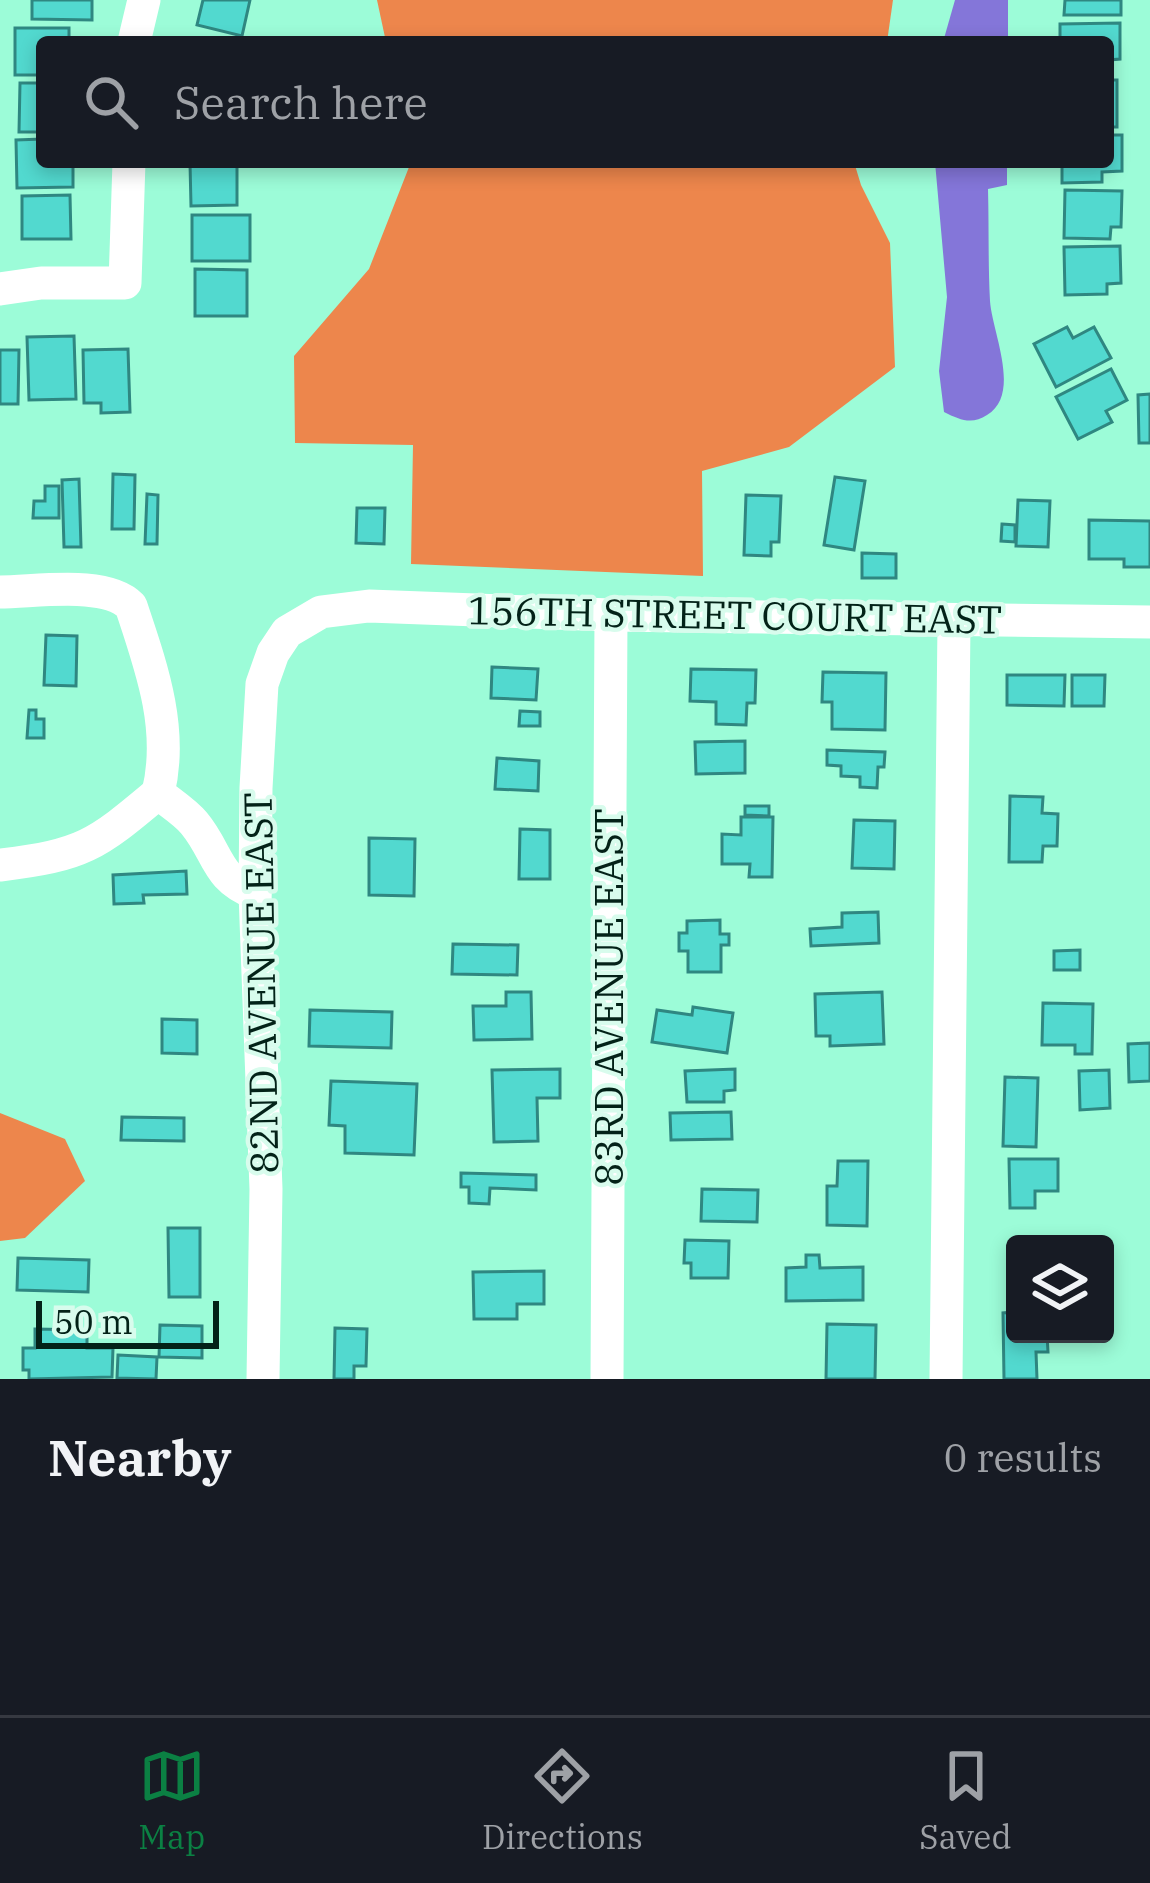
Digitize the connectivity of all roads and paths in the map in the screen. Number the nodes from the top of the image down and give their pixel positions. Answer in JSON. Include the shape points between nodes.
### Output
{"nodes":[{"id":1,"x":144,"y":0,"type":"edge"},
{"id":2,"x":135,"y":36,"type":"edge"},
{"id":3,"x":129,"y":168,"type":"edge"},
{"id":4,"x":0,"y":289,"type":"edge"},
{"id":5,"x":0,"y":592,"type":"edge"},
{"id":6,"x":321,"y":612,"type":"joint"},
{"id":7,"x":611,"y":615,"type":"junction"},
{"id":8,"x":954,"y":622,"type":"junction"},
{"id":9,"x":1150,"y":622,"type":"edge"},
{"id":10,"x":158,"y":793,"type":"junction"},
{"id":11,"x":0,"y":865,"type":"edge"},
{"id":12,"x":255,"y":893,"type":"junction"},
{"id":13,"x":262,"y":1379,"type":"edge"},
{"id":14,"x":607,"y":1379,"type":"edge"},
{"id":15,"x":946,"y":1379,"type":"edge"}],
"edges":[{"from":1,"to":2,"type":"street"},
{"from":3,"to":4,"type":"street","via":[[125,283]]},
{"from":5,"to":10,"type":"street","via":[[101,590],[131,606],[160,696]]},
{"from":6,"to":7,"type":"street","name":"156TH STREET COURT EAST","via":[[369,606]]},
{"from":6,"to":12,"type":"street","name":"82ND AVENUE EAST","via":[[287,632],[262,683]]},
{"from":7,"to":8,"type":"street","name":"156TH STREET COURT EAST"},
{"from":7,"to":14,"type":"street","name":"83RD AVENUE EAST"},
{"from":8,"to":9,"type":"street","name":"156TH STREET COURT EAST"},
{"from":8,"to":15,"type":"street"},
{"from":10,"to":11,"type":"street","via":[[78,852]]},
{"from":10,"to":12,"type":"street","via":[[194,823],[224,875]]},
{"from":12,"to":13,"type":"street","name":"82ND AVENUE EAST","via":[[266,1189]]}]}
